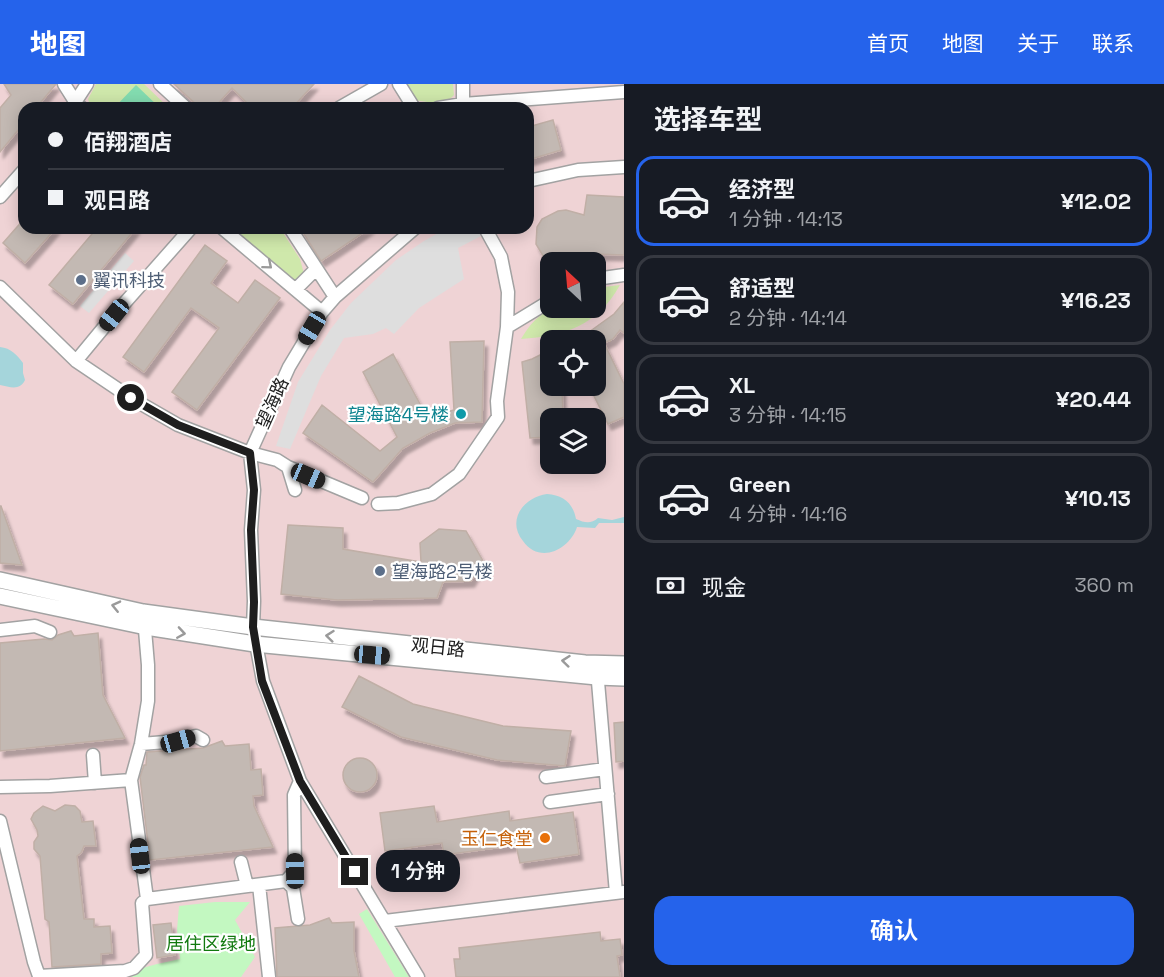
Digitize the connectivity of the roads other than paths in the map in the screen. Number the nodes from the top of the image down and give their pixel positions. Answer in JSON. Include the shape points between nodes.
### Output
{"nodes":[{"id":1,"x":64,"y":84,"type":"edge"},
{"id":2,"x":87,"y":84,"type":"edge"},
{"id":3,"x":160,"y":84,"type":"edge"},
{"id":4,"x":381,"y":84,"type":"edge"},
{"id":5,"x":399,"y":84,"type":"edge"},
{"id":6,"x":463,"y":84,"type":"edge"},
{"id":7,"x":624,"y":93,"type":"edge"},
{"id":8,"x":74,"y":102,"type":"edge"},
{"id":9,"x":78,"y":102,"type":"edge"},
{"id":10,"x":180,"y":102,"type":"edge"},
{"id":11,"x":350,"y":102,"type":"edge"},
{"id":12,"x":410,"y":102,"type":"edge"},
{"id":13,"x":463,"y":102,"type":"edge"},
{"id":14,"x":492,"y":102,"type":"edge"},
{"id":15,"x":624,"y":167,"type":"edge"},
{"id":16,"x":18,"y":177,"type":"edge"},
{"id":17,"x":534,"y":180,"type":"edge"},
{"id":18,"x":0,"y":197,"type":"edge"},
{"id":19,"x":186,"y":234,"type":"edge"},
{"id":20,"x":229,"y":234,"type":"edge"},
{"id":21,"x":294,"y":234,"type":"edge"},
{"id":22,"x":408,"y":234,"type":"edge"},
{"id":23,"x":488,"y":234,"type":"edge"},
{"id":24,"x":316,"y":270,"type":"junction"},
{"id":25,"x":624,"y":275,"type":"edge"},
{"id":26,"x":606,"y":278,"type":"edge"},
{"id":27,"x":0,"y":287,"type":"edge"},
{"id":28,"x":296,"y":289,"type":"junction"},
{"id":29,"x":335,"y":297,"type":"junction"},
{"id":30,"x":540,"y":307,"type":"edge"},
{"id":31,"x":322,"y":312,"type":"junction"},
{"id":32,"x":507,"y":327,"type":"junction"},
{"id":33,"x":76,"y":362,"type":"junction"},
{"id":34,"x":250,"y":453,"type":"junction"},
{"id":35,"x":288,"y":467,"type":"junction"},
{"id":36,"x":295,"y":490,"type":"dead end"},
{"id":37,"x":362,"y":498,"type":"dead end"},
{"id":38,"x":378,"y":504,"type":"dead end"},
{"id":39,"x":0,"y":580,"type":"edge"},
{"id":40,"x":0,"y":596,"type":"edge"},
{"id":41,"x":144,"y":620,"type":"junction"},
{"id":42,"x":253,"y":627,"type":"junction"},
{"id":43,"x":0,"y":630,"type":"edge"},
{"id":44,"x":50,"y":632,"type":"dead end"},
{"id":45,"x":255,"y":644,"type":"junction"},
{"id":46,"x":624,"y":664,"type":"edge"},
{"id":47,"x":597,"y":670,"type":"junction"},
{"id":48,"x":624,"y":678,"type":"edge"},
{"id":49,"x":202,"y":740,"type":"dead end"},
{"id":50,"x":141,"y":744,"type":"junction"},
{"id":51,"x":93,"y":755,"type":"dead end"},
{"id":52,"x":605,"y":769,"type":"junction"},
{"id":53,"x":546,"y":777,"type":"dead end"},
{"id":54,"x":131,"y":780,"type":"junction"},
{"id":55,"x":300,"y":781,"type":"junction"},
{"id":56,"x":95,"y":783,"type":"junction"},
{"id":57,"x":0,"y":787,"type":"edge"},
{"id":58,"x":608,"y":794,"type":"junction"},
{"id":59,"x":550,"y":802,"type":"dead end"},
{"id":60,"x":0,"y":821,"type":"edge"},
{"id":61,"x":241,"y":862,"type":"dead end"},
{"id":62,"x":286,"y":881,"type":"junction"},
{"id":63,"x":253,"y":886,"type":"junction"},
{"id":64,"x":620,"y":892,"type":"edge"},
{"id":65,"x":147,"y":899,"type":"junction"},
{"id":66,"x":298,"y":918,"type":"dead end"},
{"id":67,"x":385,"y":921,"type":"junction"},
{"id":68,"x":269,"y":977,"type":"edge"},
{"id":69,"x":418,"y":977,"type":"edge"}],
"edges":[{"from":1,"to":8,"type":"street"},
{"from":2,"to":9,"type":"street"},
{"from":3,"to":10,"type":"street"},
{"from":4,"to":11,"type":"street"},
{"from":5,"to":12,"type":"street"},
{"from":6,"to":13,"type":"street"},
{"from":7,"to":14,"type":"street"},
{"from":15,"to":17,"type":"street","via":[[578,170]]},
{"from":16,"to":18,"type":"street"},
{"from":19,"to":33,"type":"street"},
{"from":20,"to":28,"type":"street","one_way":true},
{"from":21,"to":24,"type":"street"},
{"from":22,"to":29,"type":"street","name":"望海路"},
{"from":23,"to":32,"type":"street","via":[[501,256],[508,292]]},
{"from":24,"to":28,"type":"street"},
{"from":24,"to":29,"type":"street"},
{"from":25,"to":26,"type":"street"},
{"from":27,"to":33,"type":"street"},
{"from":28,"to":31,"type":"street"},
{"from":29,"to":31,"type":"street","name":"望海路"},
{"from":30,"to":32,"type":"street"},
{"from":31,"to":34,"type":"street","name":"望海路","via":[[289,367]]},
{"from":32,"to":38,"type":"street","via":[[498,417],[476,451],[459,474],[432,494]]},
{"from":33,"to":34,"type":"street","via":[[178,425]]},
{"from":34,"to":35,"type":"street"},
{"from":34,"to":42,"type":"street","via":[[254,490]]},
{"from":35,"to":36,"type":"street"},
{"from":35,"to":37,"type":"street"},
{"from":41,"to":39,"type":"street","name":"观日路","one_way":true},
{"from":40,"to":41,"type":"street","name":"观日路"},
{"from":41,"to":42,"type":"street","name":"观日路"},
{"from":41,"to":45,"type":"street","name":"观日路","one_way":true},
{"from":41,"to":50,"type":"street","via":[[148,701]]},
{"from":42,"to":45,"type":"street"},
{"from":47,"to":42,"type":"street","name":"观日路","one_way":true},
{"from":43,"to":44,"type":"street","via":[[35,626]]},
{"from":45,"to":47,"type":"street","name":"观日路"},
{"from":45,"to":55,"type":"street","via":[[262,681]]},
{"from":46,"to":47,"type":"street","name":"观日路"},
{"from":47,"to":48,"type":"street","name":"观日路"},
{"from":47,"to":52,"type":"street"},
{"from":49,"to":50,"type":"street","via":[[196,736]]},
{"from":50,"to":54,"type":"street"},
{"from":51,"to":56,"type":"street"},
{"from":52,"to":53,"type":"street"},
{"from":52,"to":58,"type":"street"},
{"from":54,"to":56,"type":"street"},
{"from":54,"to":65,"type":"street"},
{"from":55,"to":62,"type":"street","via":[[294,795],[295,871]]},
{"from":55,"to":67,"type":"street"},
{"from":56,"to":57,"type":"street"},
{"from":58,"to":59,"type":"street"},
{"from":58,"to":64,"type":"street"},
{"from":60,"to":65,"type":"street","via":[[39,976],[134,968],[146,955],[142,903]]},
{"from":61,"to":63,"type":"street"},
{"from":62,"to":63,"type":"street"},
{"from":62,"to":66,"type":"street","via":[[293,888]]},
{"from":63,"to":65,"type":"street"},
{"from":63,"to":68,"type":"street"},
{"from":64,"to":67,"type":"street"},
{"from":67,"to":69,"type":"street"}]}
